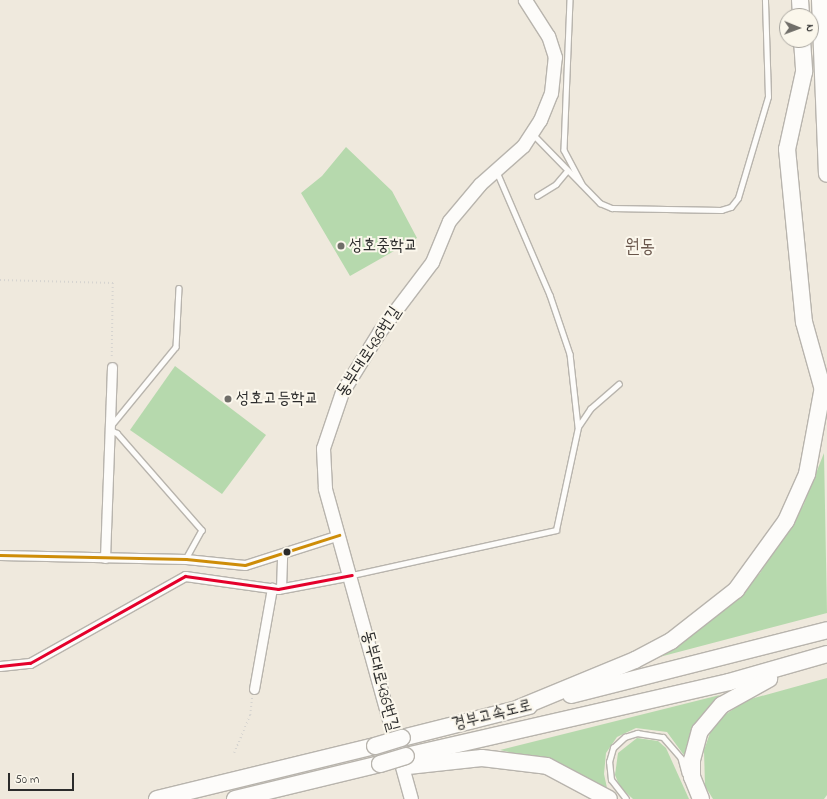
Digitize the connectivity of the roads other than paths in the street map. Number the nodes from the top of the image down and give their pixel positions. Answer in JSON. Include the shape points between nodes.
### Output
{"nodes":[{"id":1,"x":525,"y":0,"type":"edge"},
{"id":2,"x":570,"y":0,"type":"edge"},
{"id":3,"x":765,"y":0,"type":"edge"},
{"id":4,"x":822,"y":2,"type":"edge"},
{"id":5,"x":802,"y":48,"type":"edge"},
{"id":6,"x":826,"y":84,"type":"edge"},
{"id":7,"x":532,"y":133,"type":"junction"},
{"id":8,"x":496,"y":170,"type":"junction"},
{"id":9,"x":567,"y":171,"type":"junction"},
{"id":10,"x":827,"y":174,"type":"edge"},
{"id":11,"x":584,"y":187,"type":"junction"},
{"id":12,"x":537,"y":196,"type":"dead end"},
{"id":13,"x":179,"y":288,"type":"dead end"},
{"id":14,"x":112,"y":367,"type":"road end"},
{"id":15,"x":619,"y":384,"type":"dead end"},
{"id":16,"x":824,"y":387,"type":"junction"},
{"id":17,"x":827,"y":406,"type":"edge"},
{"id":18,"x":578,"y":427,"type":"junction"},
{"id":19,"x":110,"y":429,"type":"junction"},
{"id":20,"x":339,"y":535,"type":"junction"},
{"id":21,"x":282,"y":554,"type":"junction"},
{"id":22,"x":0,"y":555,"type":"edge"},
{"id":23,"x":105,"y":558,"type":"junction"},
{"id":24,"x":186,"y":559,"type":"junction"},
{"id":25,"x":352,"y":575,"type":"junction"},
{"id":26,"x":186,"y":576,"type":"junction"},
{"id":27,"x":276,"y":588,"type":"junction"},
{"id":28,"x":826,"y":630,"type":"edge"},
{"id":29,"x":827,"y":654,"type":"edge"},
{"id":30,"x":0,"y":666,"type":"edge"},
{"id":31,"x":254,"y":689,"type":"road end"},
{"id":32,"x":519,"y":708,"type":"junction"},
{"id":33,"x":407,"y":761,"type":"junction"},
{"id":34,"x":156,"y":799,"type":"edge"},
{"id":35,"x":235,"y":799,"type":"edge"},
{"id":36,"x":411,"y":799,"type":"edge"},
{"id":37,"x":609,"y":799,"type":"edge"},
{"id":38,"x":626,"y":799,"type":"edge"},
{"id":39,"x":694,"y":799,"type":"edge"},
{"id":40,"x":701,"y":799,"type":"edge"}],
"edges":[{"from":1,"to":7,"type":"street","name":"동부대로436번길","via":[[548,36],[555,57],[551,93]]},
{"from":2,"to":11,"type":"lane","via":[[564,150]]},
{"from":3,"to":11,"type":"lane","via":[[768,97],[738,198],[731,207],[721,210],[612,208],[600,203]]},
{"from":4,"to":6,"type":"highway"},
{"from":5,"to":16,"type":"highway","via":[[804,72],[787,149],[804,322]]},
{"from":6,"to":10,"type":"highway"},
{"from":7,"to":8,"type":"street","name":"동부대로436번길"},
{"from":7,"to":9,"type":"lane"},
{"from":8,"to":18,"type":"lane","via":[[550,295],[570,354]]},
{"from":8,"to":20,"type":"street","name":"동부대로436번길","via":[[449,221],[432,262],[359,362],[335,405],[326,433],[322,461],[325,488]]},
{"from":9,"to":11,"type":"lane"},
{"from":9,"to":12,"type":"lane","via":[[556,184]]},
{"from":13,"to":19,"type":"lane","via":[[176,347]]},
{"from":14,"to":19,"type":"street"},
{"from":15,"to":18,"type":"lane","via":[[590,409]]},
{"from":16,"to":17,"type":"highway"},
{"from":16,"to":32,"type":"highway","via":[[806,474],[786,521],[736,590],[671,640],[635,660]]},
{"from":18,"to":25,"type":"lane","via":[[556,530]]},
{"from":19,"to":23,"type":"street"},
{"from":19,"to":24,"type":"lane","via":[[117,433],[202,530]]},
{"from":20,"to":21,"type":"street"},
{"from":20,"to":25,"type":"street","name":"동부대로436번길"},
{"from":21,"to":24,"type":"street","via":[[245,564]]},
{"from":21,"to":27,"type":"street"},
{"from":22,"to":23,"type":"street"},
{"from":23,"to":24,"type":"street"},
{"from":24,"to":26,"type":"street"},
{"from":25,"to":27,"type":"street"},
{"from":25,"to":36,"type":"street","name":"동부대로436번길"},
{"from":26,"to":27,"type":"street"},
{"from":26,"to":30,"type":"street","via":[[30,663]]},
{"from":27,"to":31,"type":"street"},
{"from":28,"to":32,"type":"highway","name":"경부고속도로"},
{"from":29,"to":33,"type":"highway","name":"경부고속도로","via":[[729,682]]},
{"from":29,"to":40,"type":"highway","via":[[743,691],[722,704],[700,731],[692,760],[692,777]]},
{"from":32,"to":34,"type":"highway","name":"경부고속도로","bridge":true},
{"from":33,"to":35,"type":"highway"},
{"from":33,"to":37,"type":"highway","via":[[482,758],[547,766]]},
{"from":38,"to":39,"type":"lane","via":[[610,780],[609,762],[613,748],[625,737],[637,733],[663,737],[672,745],[681,758]]}]}
